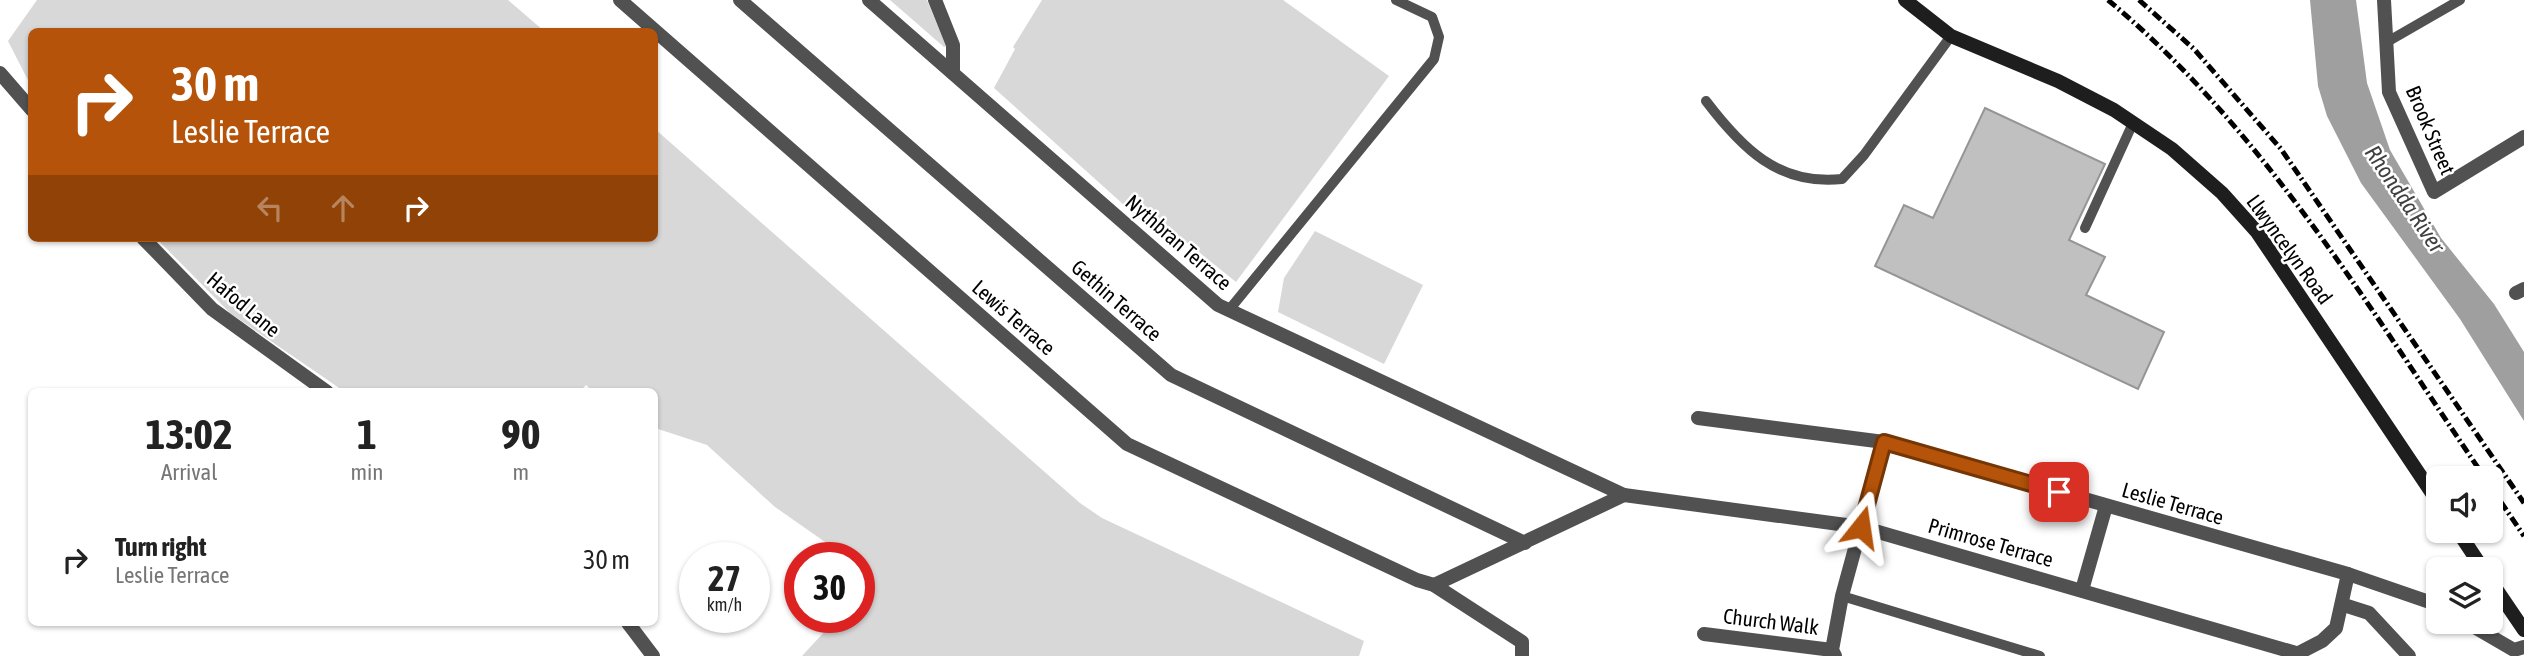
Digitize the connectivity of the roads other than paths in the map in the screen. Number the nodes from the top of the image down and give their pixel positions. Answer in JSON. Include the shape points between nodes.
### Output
{"nodes":[{"id":1,"x":620,"y":0,"type":"edge"},
{"id":2,"x":740,"y":0,"type":"edge"},
{"id":3,"x":869,"y":0,"type":"edge"},
{"id":4,"x":935,"y":0,"type":"edge"},
{"id":5,"x":1396,"y":0,"type":"edge"},
{"id":6,"x":1905,"y":0,"type":"edge"},
{"id":7,"x":2384,"y":0,"type":"edge"},
{"id":8,"x":2460,"y":0,"type":"edge"},
{"id":9,"x":652,"y":28,"type":"edge"},
{"id":10,"x":658,"y":33,"type":"edge"},
{"id":11,"x":1951,"y":36,"type":"junction"},
{"id":12,"x":2387,"y":41,"type":"junction"},
{"id":13,"x":0,"y":73,"type":"edge"},
{"id":14,"x":953,"y":73,"type":"junction"},
{"id":15,"x":1706,"y":100,"type":"dead end"},
{"id":16,"x":28,"y":105,"type":"edge"},
{"id":17,"x":2133,"y":123,"type":"junction"},
{"id":18,"x":2524,"y":137,"type":"edge"},
{"id":19,"x":2085,"y":228,"type":"dead end"},
{"id":20,"x":147,"y":242,"type":"edge"},
{"id":21,"x":1229,"y":310,"type":"junction"},
{"id":22,"x":321,"y":388,"type":"edge"},
{"id":23,"x":1698,"y":418,"type":"dead end"},
{"id":24,"x":1884,"y":442,"type":"junction"},
{"id":25,"x":2426,"y":484,"type":"edge"},
{"id":26,"x":1624,"y":495,"type":"junction"},
{"id":27,"x":2106,"y":506,"type":"junction"},
{"id":28,"x":1861,"y":527,"type":"junction"},
{"id":29,"x":1525,"y":543,"type":"junction"},
{"id":30,"x":2348,"y":574,"type":"junction"},
{"id":31,"x":1434,"y":585,"type":"junction"},
{"id":32,"x":2082,"y":590,"type":"junction"},
{"id":33,"x":1842,"y":596,"type":"junction"},
{"id":34,"x":2503,"y":599,"type":"edge"},
{"id":35,"x":2426,"y":601,"type":"edge"},
{"id":36,"x":2344,"y":606,"type":"junction"},
{"id":37,"x":630,"y":626,"type":"edge"},
{"id":38,"x":2524,"y":630,"type":"edge"},
{"id":39,"x":1704,"y":634,"type":"dead end"},
{"id":40,"x":2485,"y":634,"type":"edge"},
{"id":41,"x":2524,"y":647,"type":"edge"},
{"id":42,"x":1834,"y":653,"type":"edge"},
{"id":43,"x":2296,"y":655,"type":"edge"},
{"id":44,"x":653,"y":656,"type":"edge"},
{"id":45,"x":1522,"y":656,"type":"edge"},
{"id":46,"x":2040,"y":656,"type":"edge"},
{"id":47,"x":2409,"y":656,"type":"edge"}],
"edges":[{"from":1,"to":9,"type":"street","name":"Lewis Terrace"},
{"from":2,"to":29,"type":"street","name":"Gethin Terrace","via":[[1171,375]]},
{"from":3,"to":14,"type":"street","name":"Nythbran Terrace"},
{"from":4,"to":14,"type":"street","via":[[953,45]]},
{"from":5,"to":21,"type":"lane","via":[[1432,17],[1439,37],[1434,59]]},
{"from":6,"to":11,"type":"main road","name":"Llwyncelyn Road"},
{"from":7,"to":12,"type":"street","name":"Brook Street"},
{"from":8,"to":12,"type":"lane"},
{"from":10,"to":31,"type":"street","name":"Lewis Terrace","via":[[1127,444]]},
{"from":11,"to":15,"type":"lane","via":[[1842,179],[1817,182],[1774,168],[1735,139]]},
{"from":11,"to":17,"type":"main road","name":"Llwyncelyn Road","via":[[2057,81]]},
{"from":12,"to":18,"type":"street","name":"Brook Street","via":[[2389,92],[2434,192]]},
{"from":13,"to":16,"type":"street"},
{"from":14,"to":21,"type":"street","name":"Nythbran Terrace"},
{"from":17,"to":19,"type":"lane"},
{"from":17,"to":25,"type":"main road","name":"Llwyncelyn Road","via":[[2222,193],[2257,232]]},
{"from":20,"to":22,"type":"street","name":"Hafod Lane","via":[[212,309]]},
{"from":21,"to":26,"type":"street","name":"Nythbran Terrace"},
{"from":23,"to":24,"type":"street","name":"Leslie Terrace"},
{"from":24,"to":27,"type":"street","name":"Leslie Terrace"},
{"from":24,"to":28,"type":"street"},
{"from":26,"to":28,"type":"street","name":"Primrose Terrace"},
{"from":26,"to":29,"type":"street"},
{"from":27,"to":30,"type":"street","name":"Leslie Terrace"},
{"from":27,"to":32,"type":"street"},
{"from":28,"to":32,"type":"street","name":"Primrose Terrace"},
{"from":28,"to":33,"type":"street"},
{"from":29,"to":31,"type":"street"},
{"from":30,"to":35,"type":"street","name":"Leslie Terrace"},
{"from":30,"to":36,"type":"street"},
{"from":31,"to":45,"type":"street","name":"Lewis Terrace","via":[[1522,642]]},
{"from":32,"to":43,"type":"street","name":"Primrose Terrace"},
{"from":33,"to":42,"type":"street"},
{"from":33,"to":46,"type":"lane"},
{"from":34,"to":38,"type":"main road"},
{"from":36,"to":43,"type":"street","via":[[2336,628]]},
{"from":36,"to":47,"type":"street","via":[[2369,613]]},
{"from":37,"to":44,"type":"street"},
{"from":39,"to":42,"type":"street","name":"Church Walk"},
{"from":40,"to":41,"type":"street","via":[[2514,650]]}]}
